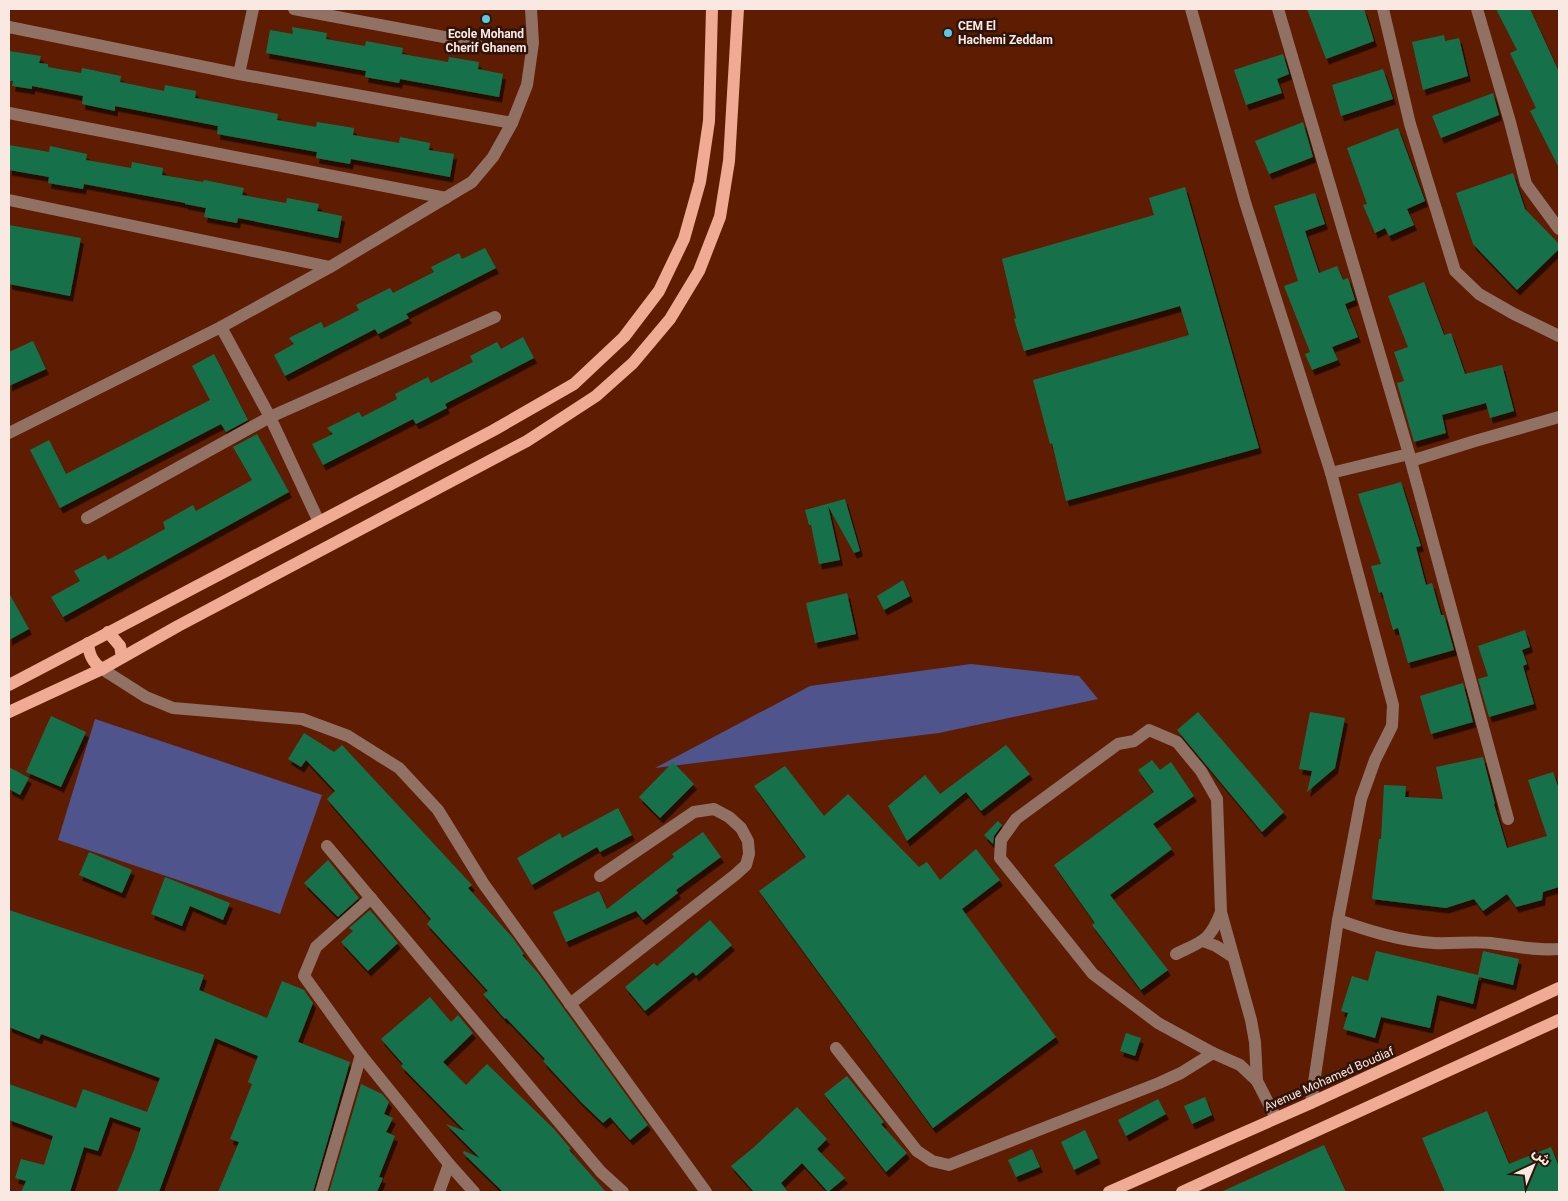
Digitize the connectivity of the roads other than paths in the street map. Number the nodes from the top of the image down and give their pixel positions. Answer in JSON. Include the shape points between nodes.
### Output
{"nodes":[{"id":1,"x":253,"y":9,"type":"edge"},
{"id":2,"x":294,"y":9,"type":"edge"},
{"id":3,"x":531,"y":9,"type":"edge"},
{"id":4,"x":712,"y":9,"type":"edge"},
{"id":5,"x":738,"y":9,"type":"edge"},
{"id":6,"x":1191,"y":9,"type":"edge"},
{"id":7,"x":1278,"y":9,"type":"edge"},
{"id":8,"x":1383,"y":9,"type":"edge"},
{"id":9,"x":1477,"y":9,"type":"edge"},
{"id":10,"x":9,"y":27,"type":"edge"},
{"id":11,"x":476,"y":43,"type":"dead end"},
{"id":12,"x":239,"y":74,"type":"junction"},
{"id":13,"x":9,"y":112,"type":"edge"},
{"id":14,"x":512,"y":123,"type":"junction"},
{"id":15,"x":446,"y":198,"type":"junction"},
{"id":16,"x":9,"y":200,"type":"edge"},
{"id":17,"x":1559,"y":229,"type":"edge"},
{"id":18,"x":330,"y":267,"type":"junction"},
{"id":19,"x":495,"y":317,"type":"dead end"},
{"id":20,"x":221,"y":326,"type":"junction"},
{"id":21,"x":1559,"y":336,"type":"edge"},
{"id":22,"x":270,"y":417,"type":"junction"},
{"id":23,"x":1559,"y":417,"type":"edge"},
{"id":24,"x":9,"y":433,"type":"edge"},
{"id":25,"x":1410,"y":458,"type":"junction"},
{"id":26,"x":1331,"y":473,"type":"junction"},
{"id":27,"x":87,"y":518,"type":"dead end"},
{"id":28,"x":319,"y":522,"type":"junction"},
{"id":29,"x":108,"y":632,"type":"junction"},
{"id":30,"x":88,"y":643,"type":"junction"},
{"id":31,"x":122,"y":657,"type":"junction"},
{"id":32,"x":102,"y":669,"type":"junction"},
{"id":33,"x":9,"y":685,"type":"edge"},
{"id":34,"x":9,"y":712,"type":"edge"},
{"id":35,"x":1508,"y":819,"type":"dead end"},
{"id":36,"x":327,"y":846,"type":"dead end"},
{"id":37,"x":600,"y":876,"type":"dead end"},
{"id":38,"x":371,"y":898,"type":"junction"},
{"id":39,"x":1221,"y":912,"type":"junction"},
{"id":40,"x":1338,"y":920,"type":"junction"},
{"id":41,"x":1203,"y":941,"type":"junction"},
{"id":42,"x":1559,"y":950,"type":"edge"},
{"id":43,"x":1176,"y":954,"type":"dead end"},
{"id":44,"x":1233,"y":956,"type":"junction"},
{"id":45,"x":1559,"y":988,"type":"edge"},
{"id":46,"x":570,"y":1004,"type":"junction"},
{"id":47,"x":1559,"y":1020,"type":"edge"},
{"id":48,"x":836,"y":1048,"type":"dead end"},
{"id":49,"x":1213,"y":1053,"type":"junction"},
{"id":50,"x":361,"y":1055,"type":"junction"},
{"id":51,"x":1257,"y":1081,"type":"junction"},
{"id":52,"x":1311,"y":1103,"type":"junction"},
{"id":53,"x":1276,"y":1118,"type":"junction"},
{"id":54,"x":449,"y":1164,"type":"junction"},
{"id":55,"x":701,"y":1190,"type":"edge"},
{"id":56,"x":321,"y":1192,"type":"edge"},
{"id":57,"x":439,"y":1192,"type":"edge"},
{"id":58,"x":474,"y":1192,"type":"edge"},
{"id":59,"x":623,"y":1192,"type":"edge"},
{"id":60,"x":1109,"y":1192,"type":"edge"},
{"id":61,"x":1182,"y":1192,"type":"edge"}],
"edges":[{"from":1,"to":12,"type":"street"},
{"from":2,"to":11,"type":"street"},
{"from":3,"to":14,"type":"street","via":[[533,43],[527,85]]},
{"from":4,"to":28,"type":"main road","via":[[709,121],[700,182],[684,239],[648,307],[624,337],[574,384]]},
{"from":5,"to":31,"type":"main road","via":[[729,161],[720,217],[699,271],[670,319],[633,363],[596,396],[528,440]]},
{"from":6,"to":26,"type":"street","via":[[1245,202]]},
{"from":7,"to":25,"type":"street"},
{"from":8,"to":21,"type":"street","via":[[1410,124],[1456,271],[1479,294]]},
{"from":9,"to":17,"type":"street","via":[[1526,184]]},
{"from":10,"to":12,"type":"street"},
{"from":12,"to":14,"type":"street"},
{"from":13,"to":15,"type":"street"},
{"from":14,"to":15,"type":"street","via":[[493,157],[472,182]]},
{"from":15,"to":18,"type":"street"},
{"from":16,"to":18,"type":"street"},
{"from":18,"to":20,"type":"street"},
{"from":19,"to":22,"type":"street"},
{"from":20,"to":22,"type":"street"},
{"from":20,"to":24,"type":"street"},
{"from":22,"to":27,"type":"street"},
{"from":22,"to":28,"type":"street"},
{"from":23,"to":25,"type":"street"},
{"from":25,"to":26,"type":"street"},
{"from":25,"to":35,"type":"street"},
{"from":26,"to":40,"type":"street","via":[[1393,705],[1392,726],[1375,760],[1362,800]]},
{"from":28,"to":29,"type":"main road"},
{"from":29,"to":30,"type":"main road"},
{"from":29,"to":31,"type":"main road","via":[[120,646]]},
{"from":30,"to":32,"type":"main road","via":[[90,655],[96,666]]},
{"from":30,"to":33,"type":"main road"},
{"from":31,"to":32,"type":"main road"},
{"from":32,"to":34,"type":"main road"},
{"from":32,"to":46,"type":"street","via":[[146,698],[173,708],[302,719],[348,736],[398,768],[438,810],[483,883]]},
{"from":36,"to":38,"type":"street"},
{"from":37,"to":46,"type":"street","via":[[694,812],[714,809],[729,817],[741,828],[748,841],[746,865],[736,875]]},
{"from":38,"to":50,"type":"street","via":[[316,947],[304,976]]},
{"from":38,"to":59,"type":"street","via":[[601,1172]]},
{"from":39,"to":41,"type":"street","via":[[1214,930]]},
{"from":39,"to":44,"type":"street"},
{"from":39,"to":49,"type":"street","via":[[1217,799],[1177,742],[1149,730],[1134,740],[1118,744],[1016,819],[1001,840],[1000,858],[1093,974],[1158,1023]]},
{"from":40,"to":42,"type":"street","via":[[1380,934],[1434,943],[1466,942]]},
{"from":40,"to":52,"type":"street"},
{"from":41,"to":43,"type":"street"},
{"from":41,"to":44,"type":"street"},
{"from":44,"to":51,"type":"street","via":[[1251,1020]]},
{"from":45,"to":52,"type":"main road","name":"Avenue Mohamed Boudiaf"},
{"from":46,"to":55,"type":"street"},
{"from":47,"to":61,"type":"main road"},
{"from":48,"to":49,"type":"street","via":[[917,1151],[932,1161],[949,1165],[1159,1083]]},
{"from":49,"to":51,"type":"street","via":[[1240,1065]]},
{"from":50,"to":54,"type":"street"},
{"from":50,"to":56,"type":"street"},
{"from":51,"to":53,"type":"street"},
{"from":52,"to":53,"type":"main road","name":"Avenue Mohamed Boudiaf"},
{"from":53,"to":60,"type":"main road","name":"Avenue Mohamed Boudiaf"},
{"from":54,"to":57,"type":"street"},
{"from":54,"to":58,"type":"street"}]}
